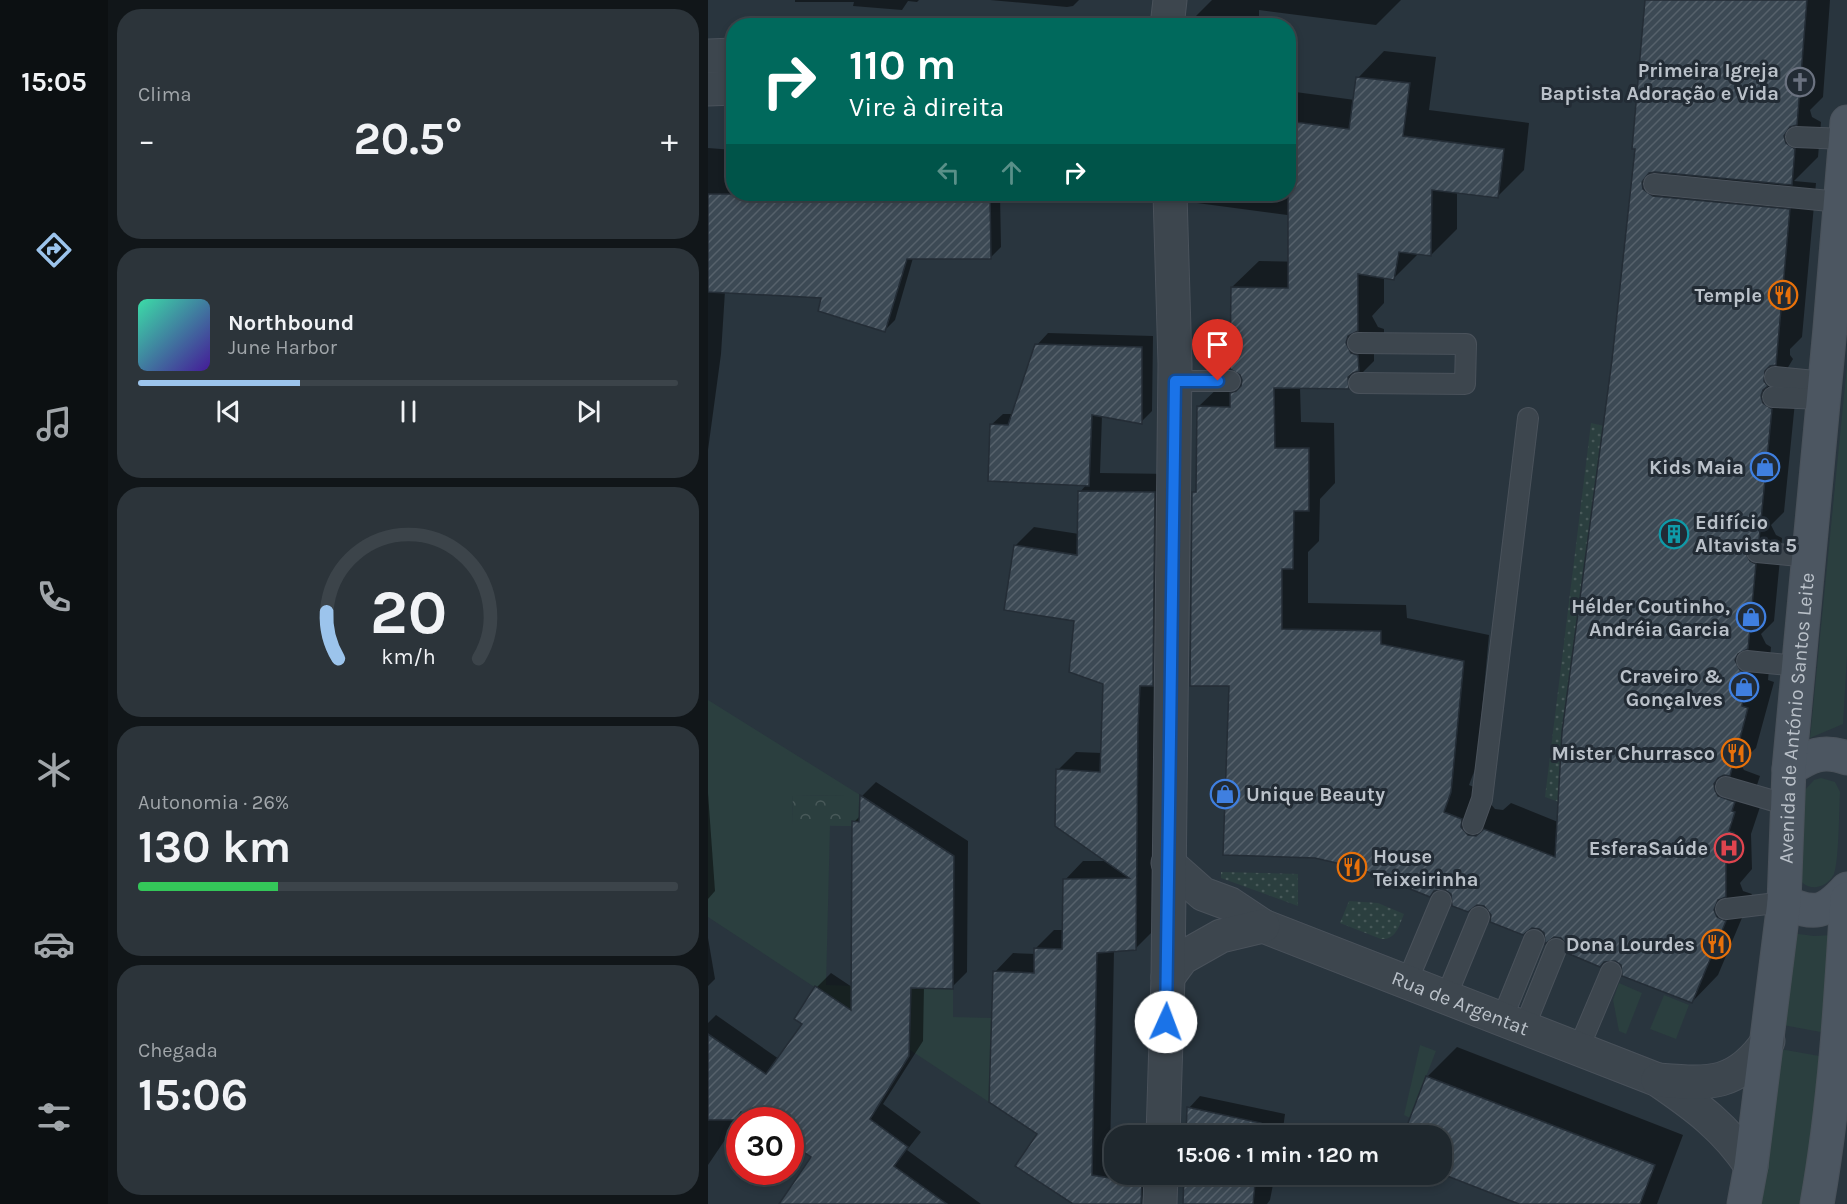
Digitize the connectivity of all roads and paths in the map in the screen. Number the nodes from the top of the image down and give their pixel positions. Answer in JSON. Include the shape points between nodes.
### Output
{"nodes":[{"id":1,"x":1170,"y":0,"type":"edge"},
{"id":2,"x":1168,"y":18,"type":"edge"},
{"id":3,"x":726,"y":55,"type":"edge"},
{"id":4,"x":708,"y":56,"type":"edge"},
{"id":5,"x":726,"y":88,"type":"edge"},
{"id":6,"x":708,"y":89,"type":"edge"},
{"id":7,"x":1846,"y":131,"type":"edge"},
{"id":8,"x":1796,"y":137,"type":"dead end"},
{"id":9,"x":1654,"y":184,"type":"dead end"},
{"id":10,"x":1170,"y":201,"type":"edge"},
{"id":11,"x":1840,"y":201,"type":"junction"},
{"id":12,"x":1358,"y":343,"type":"dead end"},
{"id":13,"x":1775,"y":377,"type":"dead end"},
{"id":14,"x":1175,"y":381,"type":"junction"},
{"id":15,"x":1230,"y":381,"type":"dead end"},
{"id":16,"x":1359,"y":383,"type":"dead end"},
{"id":17,"x":1824,"y":391,"type":"junction"},
{"id":18,"x":1773,"y":397,"type":"dead end"},
{"id":19,"x":1528,"y":418,"type":"dead end"},
{"id":20,"x":1757,"y":552,"type":"dead end"},
{"id":21,"x":1809,"y":556,"type":"junction"},
{"id":22,"x":1747,"y":661,"type":"dead end"},
{"id":23,"x":1798,"y":666,"type":"junction"},
{"id":24,"x":1847,"y":758,"type":"edge"},
{"id":25,"x":1789,"y":769,"type":"junction"},
{"id":26,"x":1726,"y":787,"type":"dead end"},
{"id":27,"x":1788,"y":805,"type":"junction"},
{"id":28,"x":1473,"y":824,"type":"dead end"},
{"id":29,"x":1168,"y":863,"type":"junction"},
{"id":30,"x":1847,"y":890,"type":"edge"},
{"id":31,"x":1847,"y":899,"type":"edge"},
{"id":32,"x":1440,"y":901,"type":"dead end"},
{"id":33,"x":1784,"y":902,"type":"junction"},
{"id":34,"x":1726,"y":909,"type":"dead end"},
{"id":35,"x":1479,"y":917,"type":"dead end"},
{"id":36,"x":1263,"y":926,"type":"junction"},
{"id":37,"x":1534,"y":940,"type":"dead end"},
{"id":38,"x":1556,"y":948,"type":"dead end"},
{"id":39,"x":1611,"y":972,"type":"dead end"},
{"id":40,"x":1168,"y":977,"type":"junction"},
{"id":41,"x":1407,"y":982,"type":"junction"},
{"id":42,"x":1446,"y":997,"type":"junction"},
{"id":43,"x":1513,"y":1023,"type":"junction"},
{"id":44,"x":1768,"y":1041,"type":"junction"},
{"id":45,"x":1578,"y":1050,"type":"junction"},
{"id":46,"x":1658,"y":1080,"type":"junction"},
{"id":47,"x":1163,"y":1125,"type":"edge"},
{"id":48,"x":1751,"y":1166,"type":"junction"},
{"id":49,"x":1161,"y":1185,"type":"edge"},
{"id":50,"x":1160,"y":1204,"type":"edge"},
{"id":51,"x":1744,"y":1204,"type":"edge"},
{"id":52,"x":1817,"y":1204,"type":"edge"}],
"edges":[{"from":1,"to":2,"type":"street"},
{"from":3,"to":4,"type":"street"},
{"from":5,"to":6,"type":"street"},
{"from":7,"to":8,"type":"lane"},
{"from":7,"to":11,"type":"main road","name":"Avenida de António Santos Leite"},
{"from":9,"to":11,"type":"lane"},
{"from":10,"to":14,"type":"street"},
{"from":11,"to":17,"type":"main road","name":"Avenida de António Santos Leite"},
{"from":12,"to":16,"type":"lane","via":[[1466,344],[1465,384]]},
{"from":13,"to":17,"type":"lane"},
{"from":14,"to":15,"type":"lane"},
{"from":14,"to":29,"type":"street"},
{"from":17,"to":18,"type":"lane"},
{"from":17,"to":21,"type":"main road","name":"Avenida de António Santos Leite"},
{"from":19,"to":28,"type":"lane","via":[[1482,799]]},
{"from":20,"to":21,"type":"lane"},
{"from":21,"to":23,"type":"main road","name":"Avenida de António Santos Leite"},
{"from":22,"to":23,"type":"lane"},
{"from":23,"to":25,"type":"main road","name":"Avenida de António Santos Leite"},
{"from":24,"to":25,"type":"main road","via":[[1826,753]]},
{"from":25,"to":27,"type":"main road","name":"Avenida de António Santos Leite"},
{"from":26,"to":27,"type":"lane"},
{"from":27,"to":33,"type":"main road","name":"Avenida de António Santos Leite"},
{"from":29,"to":36,"type":"street","name":"Rua de Argentat","via":[[1203,894],[1230,904]]},
{"from":29,"to":40,"type":"street"},
{"from":30,"to":33,"type":"main road","via":[[1832,906],[1813,912]]},
{"from":31,"to":52,"type":"main road","via":[[1838,1044],[1828,1145]]},
{"from":32,"to":41,"type":"lane"},
{"from":33,"to":34,"type":"lane"},
{"from":33,"to":44,"type":"main road","name":"Avenida de António Santos Leite"},
{"from":35,"to":42,"type":"lane"},
{"from":36,"to":40,"type":"street","via":[[1221,936],[1182,958]]},
{"from":36,"to":41,"type":"street","name":"Rua de Argentat"},
{"from":37,"to":43,"type":"lane"},
{"from":38,"to":43,"type":"lane"},
{"from":39,"to":45,"type":"lane"},
{"from":40,"to":47,"type":"street"},
{"from":41,"to":42,"type":"street","name":"Rua de Argentat"},
{"from":42,"to":43,"type":"street","name":"Rua de Argentat"},
{"from":43,"to":45,"type":"street","name":"Rua de Argentat"},
{"from":44,"to":46,"type":"street","name":"Rua de Argentat","via":[[1755,1059],[1722,1080]]},
{"from":44,"to":48,"type":"main road","name":"Avenida de António Santos Leite"},
{"from":45,"to":46,"type":"street","name":"Rua de Argentat"},
{"from":46,"to":48,"type":"street","name":"Rua de Argentat","via":[[1712,1119]]},
{"from":48,"to":51,"type":"main road","name":"Avenida de António Santos Leite"},
{"from":49,"to":50,"type":"street"}]}
